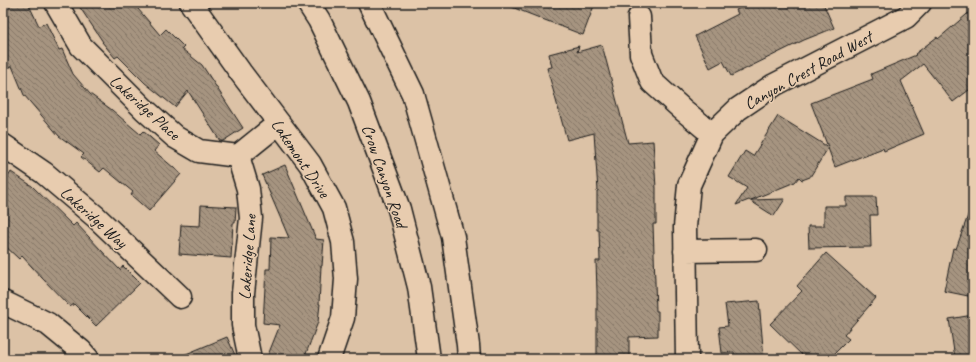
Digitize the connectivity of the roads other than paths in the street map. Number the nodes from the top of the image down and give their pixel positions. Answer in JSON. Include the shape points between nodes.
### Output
{"nodes":[{"id":1,"x":56,"y":3,"type":"edge"},
{"id":2,"x":191,"y":3,"type":"edge"},
{"id":3,"x":308,"y":3,"type":"edge"},
{"id":4,"x":369,"y":3,"type":"edge"},
{"id":5,"x":920,"y":3,"type":"edge"},
{"id":6,"x":639,"y":17,"type":"dead end"},
{"id":7,"x":279,"y":123,"type":"junction"},
{"id":8,"x":712,"y":134,"type":"junction"},
{"id":9,"x":3,"y":145,"type":"edge"},
{"id":10,"x":238,"y":156,"type":"junction"},
{"id":11,"x":756,"y":250,"type":"dead end"},
{"id":12,"x":684,"y":251,"type":"junction"},
{"id":13,"x":180,"y":297,"type":"dead end"},
{"id":14,"x":3,"y":302,"type":"edge"},
{"id":15,"x":88,"y":359,"type":"edge"},
{"id":16,"x":250,"y":359,"type":"edge"},
{"id":17,"x":328,"y":359,"type":"edge"},
{"id":18,"x":429,"y":359,"type":"edge"},
{"id":19,"x":469,"y":359,"type":"edge"},
{"id":20,"x":687,"y":359,"type":"edge"}],
"edges":[{"from":1,"to":10,"type":"street","name":"Lakeridge Place","via":[[81,46],[176,137],[199,151]]},
{"from":2,"to":7,"type":"street","name":"Lakemont Drive"},
{"from":3,"to":18,"type":"street","name":"Crow Canyon Road","via":[[359,102],[399,209],[419,287]]},
{"from":4,"to":19,"type":"street","via":[[413,94],[453,237]]},
{"from":5,"to":8,"type":"street","name":"Canyon Crest Road West","via":[[906,17],[774,85],[738,108]]},
{"from":6,"to":8,"type":"street","via":[[641,54],[652,82]]},
{"from":7,"to":10,"type":"street"},
{"from":7,"to":17,"type":"street","name":"Lakemont Drive","via":[[310,164],[334,208],[343,242],[346,279],[343,318]]},
{"from":8,"to":12,"type":"street","name":"Canyon Crest Road West","via":[[689,186]]},
{"from":9,"to":13,"type":"street","name":"Lakeridge Way","via":[[44,173],[96,217]]},
{"from":10,"to":16,"type":"street","name":"Lakeridge Lane","via":[[248,189],[251,218],[243,293],[243,325]]},
{"from":11,"to":12,"type":"street"},
{"from":12,"to":20,"type":"street","name":"Canyon Crest Road West"},
{"from":14,"to":15,"type":"street","via":[[48,324]]}]}
